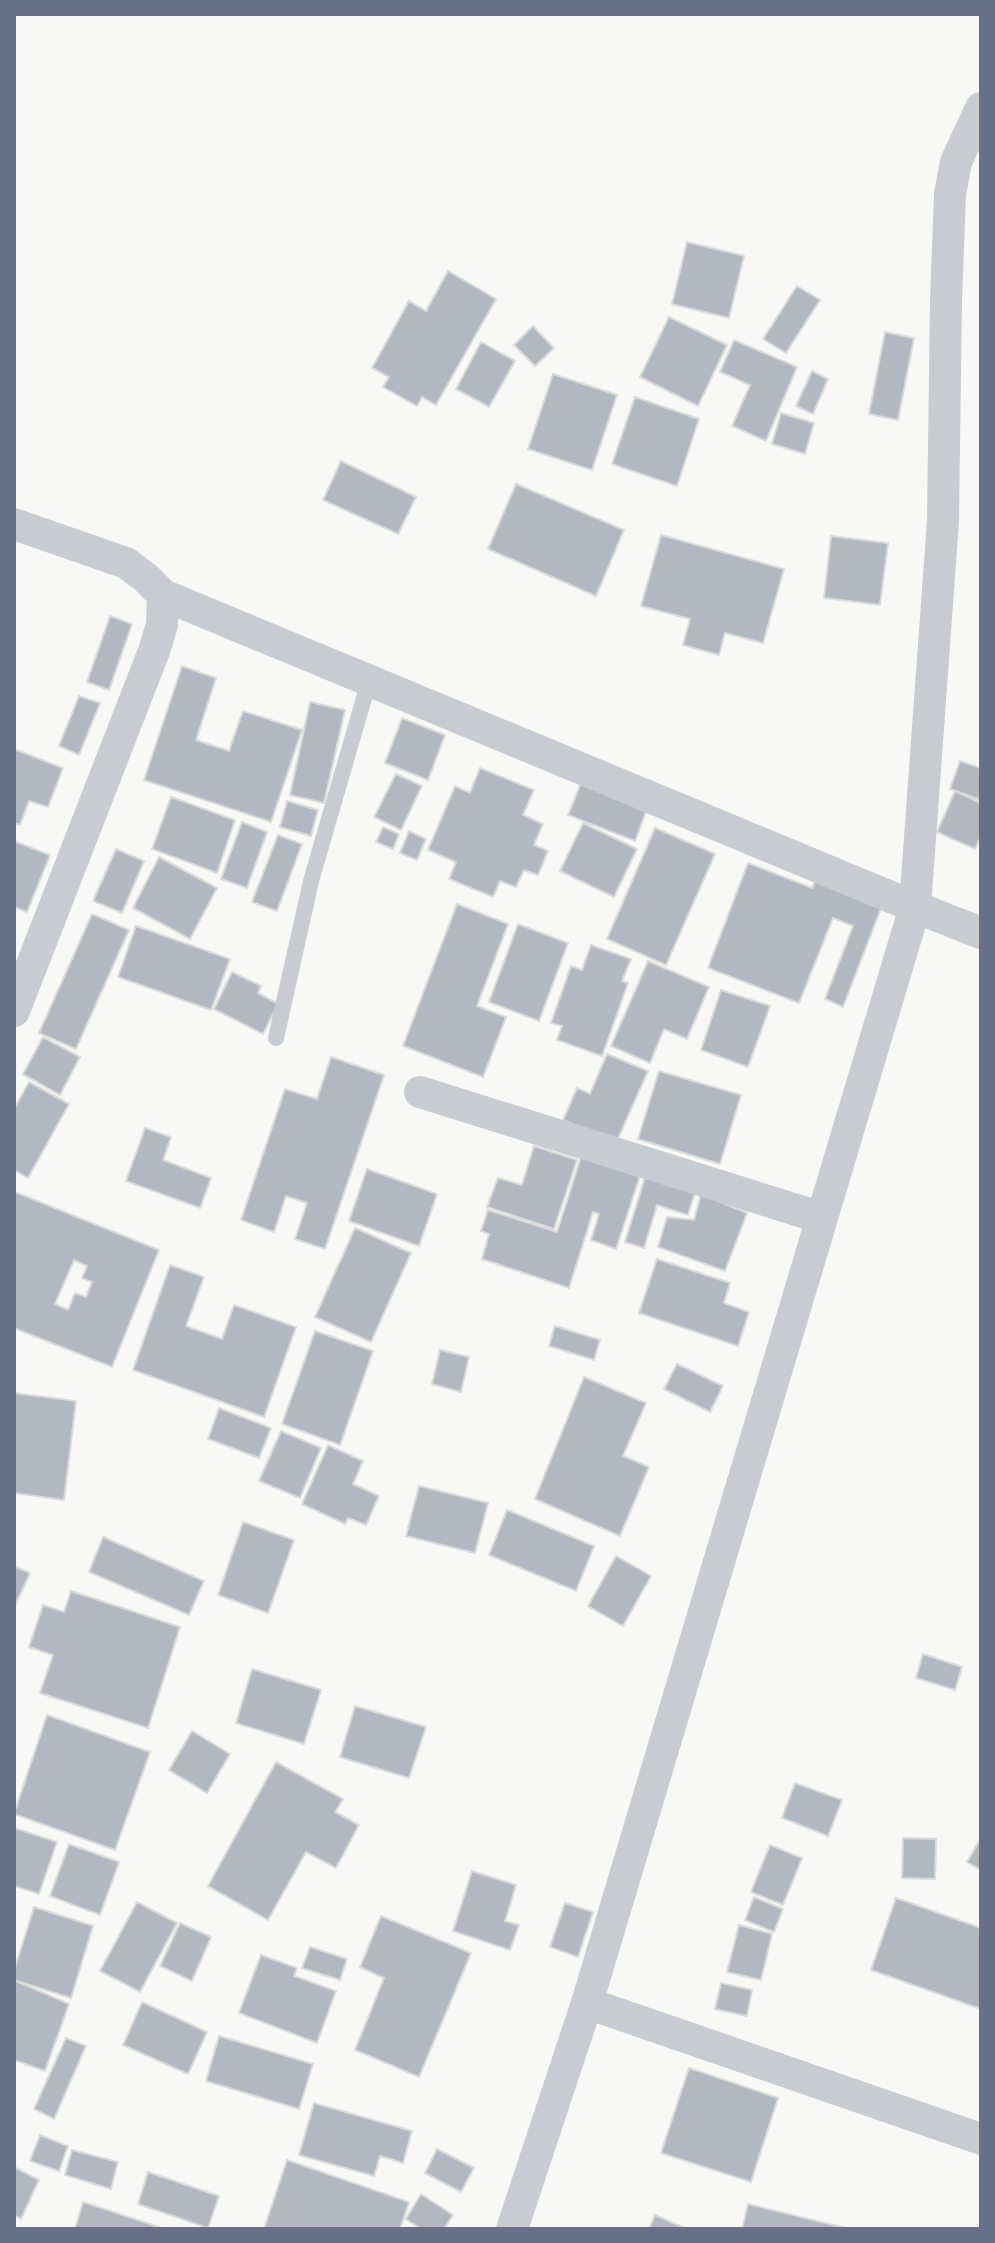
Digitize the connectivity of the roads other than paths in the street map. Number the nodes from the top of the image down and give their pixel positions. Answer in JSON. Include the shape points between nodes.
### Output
{"nodes":[{"id":1,"x":981,"y":108,"type":"edge"},
{"id":2,"x":14,"y":524,"type":"edge"},
{"id":3,"x":163,"y":595,"type":"junction"},
{"id":4,"x":369,"y":681,"type":"junction"},
{"id":5,"x":915,"y":907,"type":"junction"},
{"id":6,"x":981,"y":933,"type":"edge"},
{"id":7,"x":14,"y":1011,"type":"edge"},
{"id":8,"x":276,"y":1038,"type":"dead end"},
{"id":9,"x":420,"y":1092,"type":"dead end"},
{"id":10,"x":822,"y":1218,"type":"junction"},
{"id":11,"x":587,"y":2003,"type":"junction"},
{"id":12,"x":981,"y":2139,"type":"edge"},
{"id":13,"x":512,"y":2229,"type":"edge"}],
"edges":[{"from":1,"to":5,"type":"street","via":[[956,162],[950,194],[943,521]]},
{"from":2,"to":3,"type":"street","via":[[126,563]]},
{"from":3,"to":4,"type":"street"},
{"from":3,"to":7,"type":"street","via":[[154,651]]},
{"from":4,"to":5,"type":"street"},
{"from":4,"to":8,"type":"lane","via":[[311,881]]},
{"from":5,"to":6,"type":"street"},
{"from":5,"to":10,"type":"street"},
{"from":9,"to":10,"type":"street"},
{"from":10,"to":11,"type":"street"},
{"from":11,"to":12,"type":"street"},
{"from":11,"to":13,"type":"street"}]}
